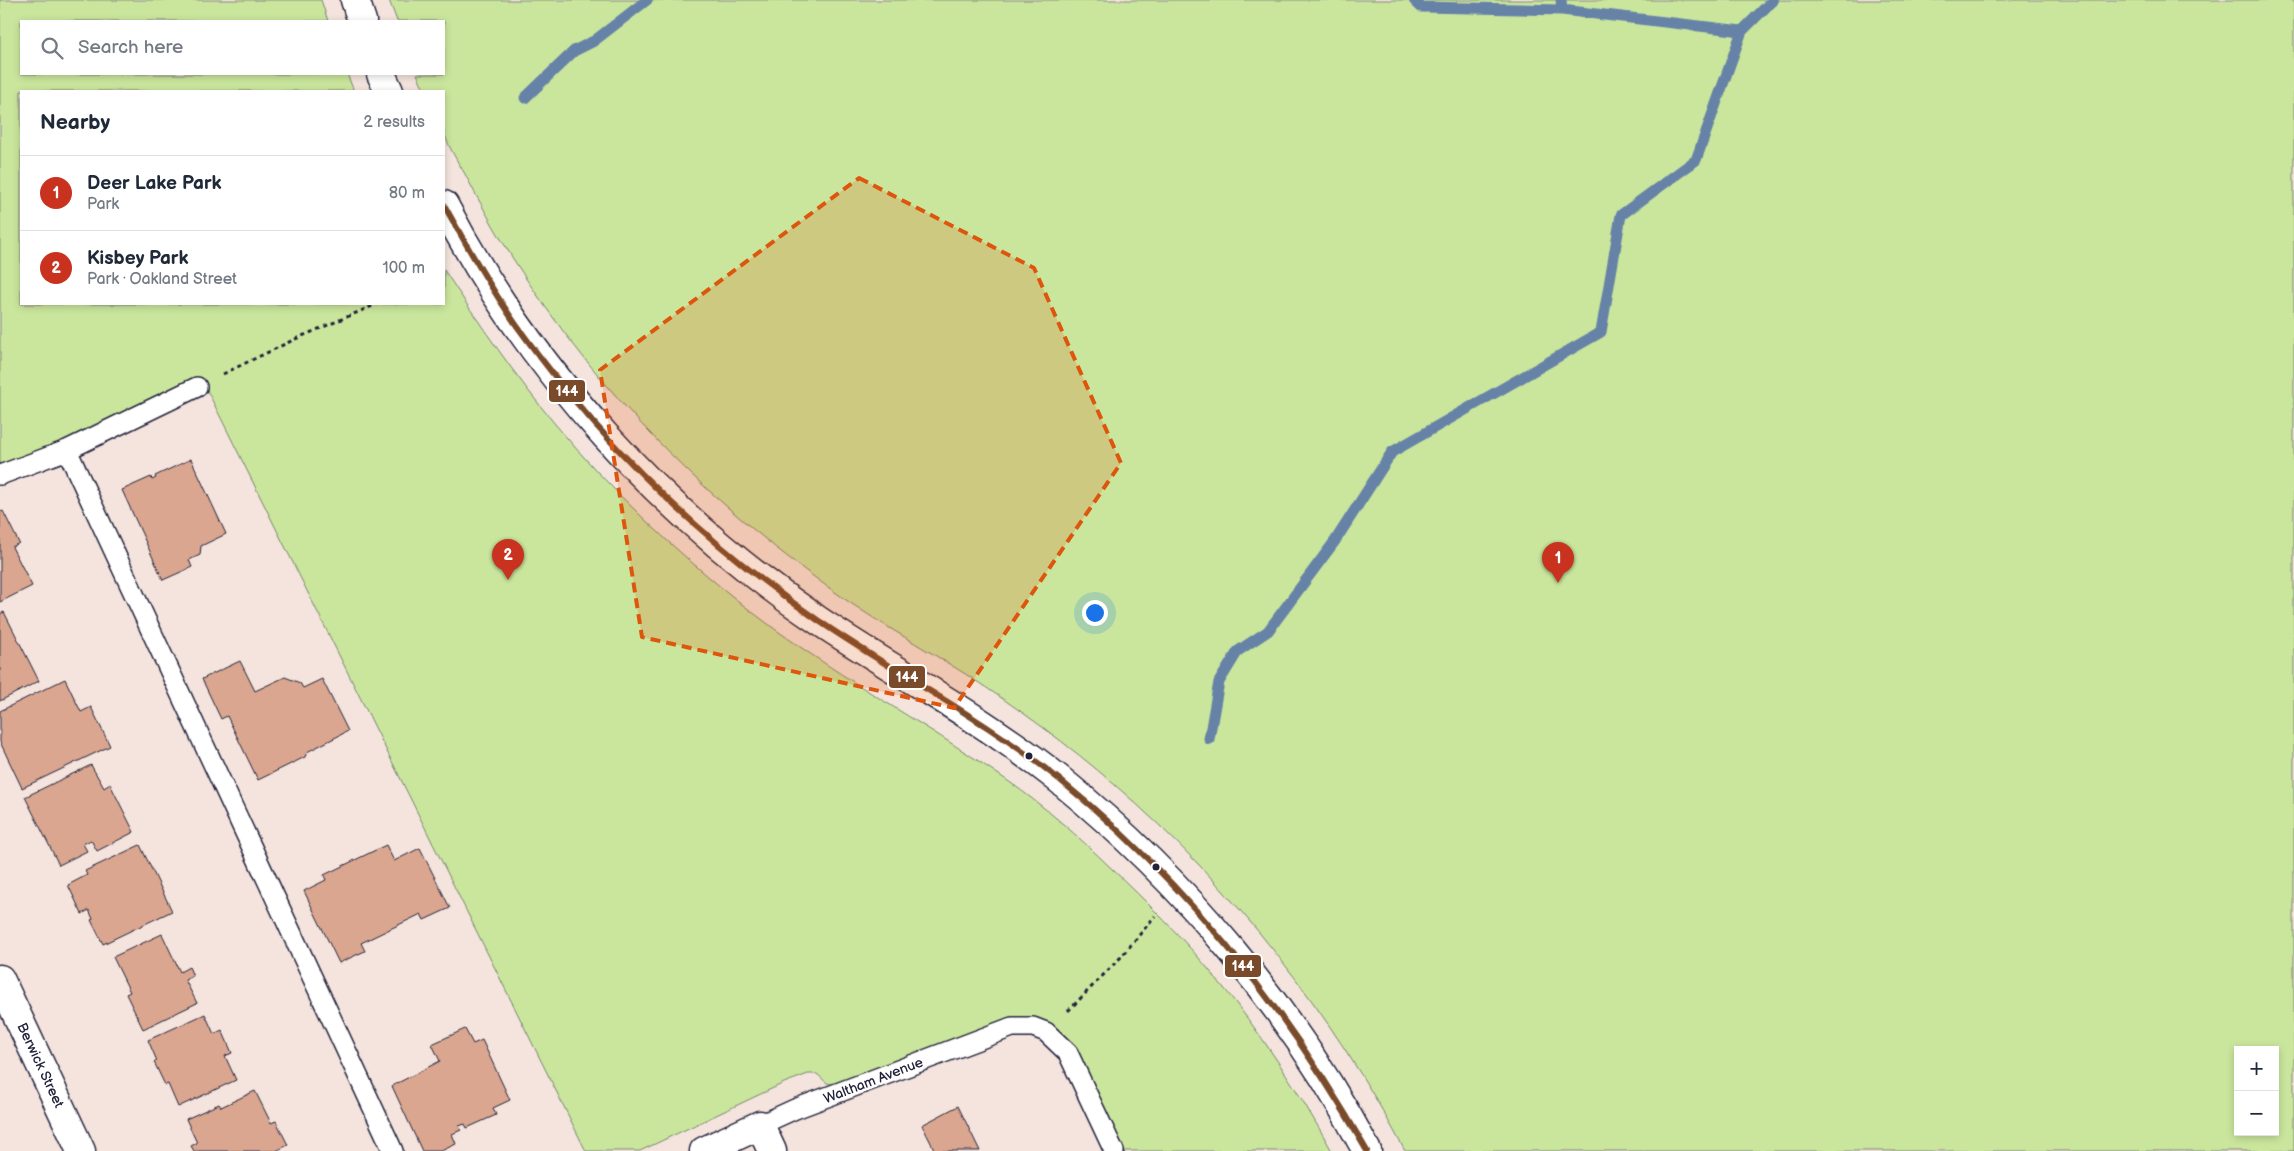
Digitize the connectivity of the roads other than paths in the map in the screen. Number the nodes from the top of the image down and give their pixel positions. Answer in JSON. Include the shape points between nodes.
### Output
{"nodes":[{"id":1,"x":355,"y":0,"type":"edge"},
{"id":2,"x":362,"y":20,"type":"edge"},
{"id":3,"x":381,"y":75,"type":"edge"},
{"id":4,"x":389,"y":90,"type":"edge"},
{"id":5,"x":445,"y":207,"type":"edge"},
{"id":6,"x":198,"y":387,"type":"dead end"},
{"id":7,"x":67,"y":450,"type":"junction"},
{"id":8,"x":0,"y":475,"type":"edge"},
{"id":9,"x":0,"y":979,"type":"edge"},
{"id":10,"x":760,"y":1125,"type":"junction"},
{"id":11,"x":81,"y":1151,"type":"edge"},
{"id":12,"x":393,"y":1151,"type":"edge"},
{"id":13,"x":704,"y":1151,"type":"edge"},
{"id":14,"x":772,"y":1151,"type":"edge"},
{"id":15,"x":1114,"y":1151,"type":"edge"},
{"id":16,"x":1367,"y":1151,"type":"edge"}],
"edges":[{"from":1,"to":2,"type":"street"},
{"from":3,"to":4,"type":"street"},
{"from":5,"to":16,"type":"street","via":[[489,282],[555,376],[587,415],[693,521],[752,572],[817,619],[958,709],[1059,780],[1163,875],[1217,933],[1268,996],[1311,1058]]},
{"from":6,"to":7,"type":"lane"},
{"from":7,"to":8,"type":"lane"},
{"from":7,"to":12,"type":"lane"},
{"from":9,"to":11,"type":"street","name":"Berwick Street"},
{"from":10,"to":13,"type":"street","name":"Waltham Avenue"},
{"from":10,"to":14,"type":"street"},
{"from":10,"to":15,"type":"lane","name":"Waltham Avenue","via":[[1012,1027],[1033,1027],[1046,1032],[1068,1053]]}]}
